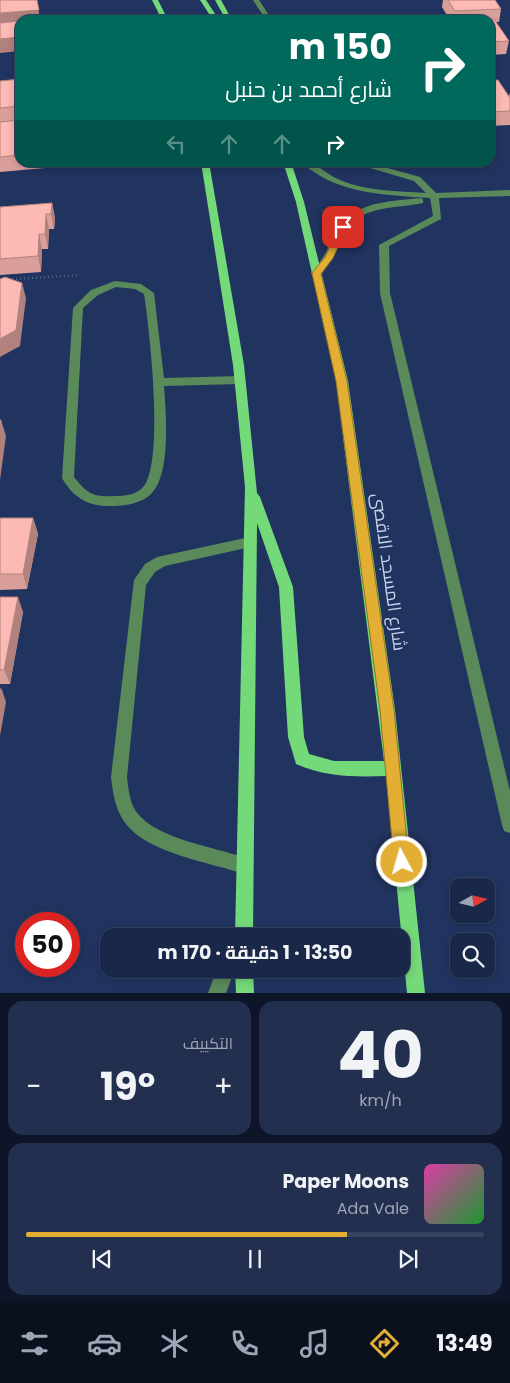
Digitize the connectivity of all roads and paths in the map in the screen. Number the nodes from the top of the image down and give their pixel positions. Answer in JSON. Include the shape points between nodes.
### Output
{"nodes":[{"id":1,"x":155,"y":0,"type":"edge"},
{"id":2,"x":165,"y":0,"type":"edge"},
{"id":3,"x":203,"y":0,"type":"edge"},
{"id":4,"x":218,"y":0,"type":"edge"},
{"id":5,"x":256,"y":0,"type":"edge"},
{"id":6,"x":162,"y":15,"type":"edge"},
{"id":7,"x":165,"y":15,"type":"edge"},
{"id":8,"x":213,"y":15,"type":"edge"},
{"id":9,"x":226,"y":15,"type":"edge"},
{"id":10,"x":266,"y":15,"type":"edge"},
{"id":11,"x":207,"y":167,"type":"edge"},
{"id":12,"x":289,"y":167,"type":"edge"},
{"id":13,"x":312,"y":167,"type":"edge"},
{"id":14,"x":374,"y":167,"type":"edge"},
{"id":15,"x":510,"y":193,"type":"edge"},
{"id":16,"x":434,"y":196,"type":"junction"},
{"id":17,"x":316,"y":273,"type":"junction"},
{"id":18,"x":87,"y":274,"type":"dead end"},
{"id":19,"x":0,"y":280,"type":"edge"},
{"id":20,"x":239,"y":380,"type":"junction"},
{"id":21,"x":158,"y":382,"type":"junction"},
{"id":22,"x":251,"y":487,"type":"junction"},
{"id":23,"x":250,"y":542,"type":"junction"},
{"id":24,"x":391,"y":768,"type":"junction"},
{"id":25,"x":510,"y":825,"type":"edge"},
{"id":26,"x":245,"y":866,"type":"junction"},
{"id":27,"x":244,"y":917,"type":"junction"},
{"id":28,"x":240,"y":928,"type":"edge"},
{"id":29,"x":244,"y":928,"type":"edge"},
{"id":30,"x":223,"y":978,"type":"edge"},
{"id":31,"x":244,"y":978,"type":"edge"},
{"id":32,"x":217,"y":993,"type":"edge"},
{"id":33,"x":245,"y":993,"type":"edge"},
{"id":34,"x":416,"y":993,"type":"edge"}],
"edges":[{"from":1,"to":6,"type":"main road"},
{"from":2,"to":7,"type":"main road"},
{"from":3,"to":8,"type":"main road"},
{"from":4,"to":9,"type":"main road"},
{"from":5,"to":10,"type":"street"},
{"from":11,"to":20,"type":"main road"},
{"from":12,"to":17,"type":"main road","name":"شارع المسجد الاقصى"},
{"from":13,"to":16,"type":"street","via":[[355,188]]},
{"from":14,"to":16,"type":"street","via":[[417,178]]},
{"from":15,"to":16,"type":"street"},
{"from":16,"to":17,"type":"street","via":[[386,205],[356,216],[343,227],[329,258]]},
{"from":16,"to":25,"type":"street","via":[[438,216],[384,245],[385,293]]},
{"from":17,"to":24,"type":"main road","name":"شارع المسجد الاقصى","via":[[342,381],[387,710]]},
{"from":18,"to":19,"type":"path"},
{"from":20,"to":21,"type":"street"},
{"from":20,"to":22,"type":"main road"},
{"from":21,"to":21,"type":"street","via":[[149,294],[137,286],[115,284],[85,297],[78,308],[68,451],[68,478],[81,496],[100,502],[123,501],[140,496],[152,484],[158,453]]},
{"from":22,"to":23,"type":"main road"},
{"from":22,"to":24,"type":"main road","via":[[286,587],[296,737],[302,759],[316,766],[341,770]]},
{"from":23,"to":26,"type":"main road"},
{"from":23,"to":26,"type":"street","via":[[162,561],[143,575],[139,584],[119,777],[121,798],[130,817],[152,837]]},
{"from":24,"to":34,"type":"main road","name":"شارع المسجد الاقصى"},
{"from":26,"to":27,"type":"main road"},
{"from":27,"to":28,"type":"street"},
{"from":27,"to":29,"type":"main road"},
{"from":30,"to":32,"type":"street"},
{"from":31,"to":33,"type":"main road"}]}
